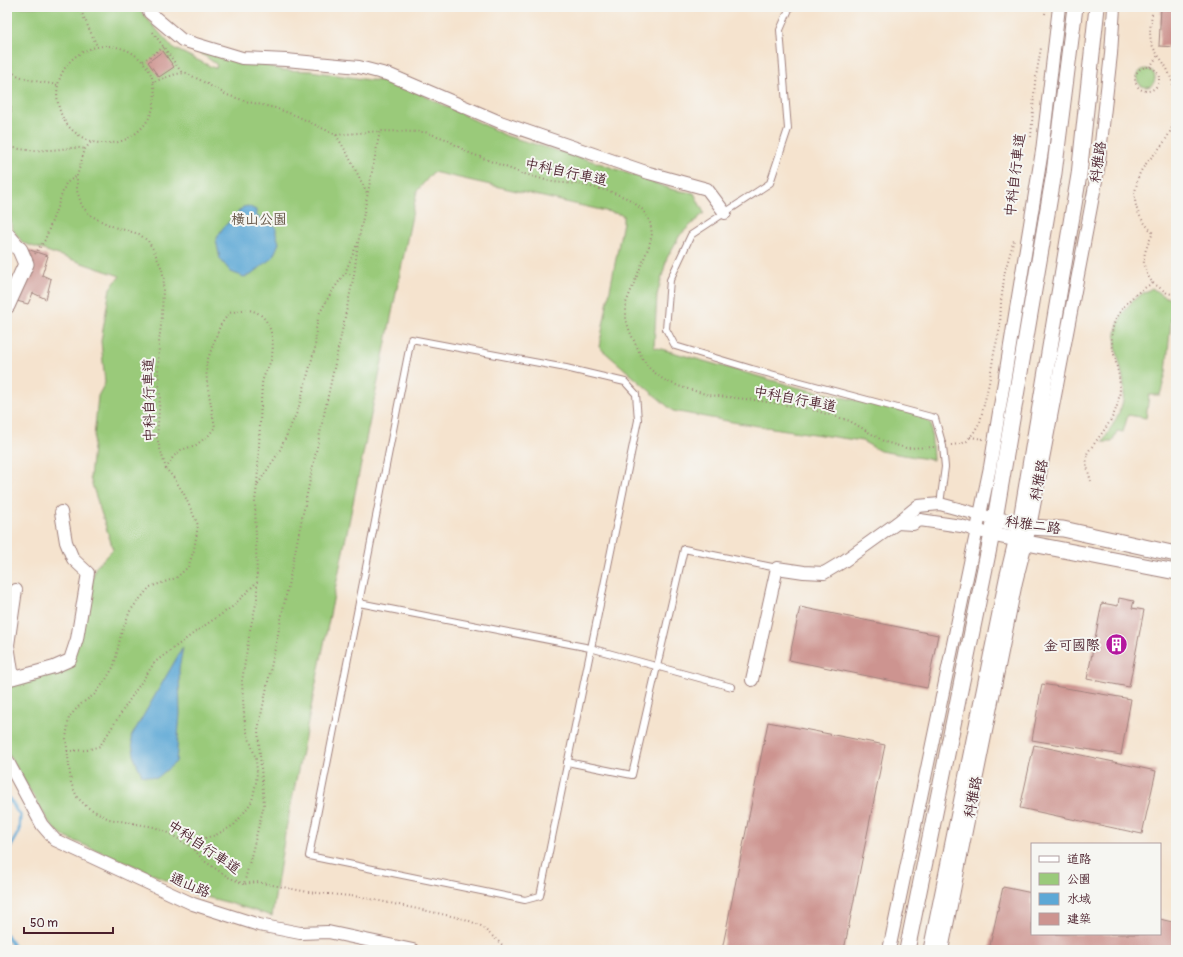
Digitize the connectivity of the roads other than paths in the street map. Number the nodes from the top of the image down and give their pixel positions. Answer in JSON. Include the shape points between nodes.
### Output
{"nodes":[{"id":1,"x":147,"y":7,"type":"edge"},
{"id":2,"x":790,"y":7,"type":"edge"},
{"id":3,"x":1059,"y":7,"type":"edge"},
{"id":4,"x":1075,"y":7,"type":"edge"},
{"id":5,"x":1098,"y":7,"type":"edge"},
{"id":6,"x":1114,"y":7,"type":"edge"},
{"id":7,"x":725,"y":213,"type":"junction"},
{"id":8,"x":7,"y":235,"type":"edge"},
{"id":9,"x":7,"y":306,"type":"edge"},
{"id":10,"x":940,"y":504,"type":"junction"},
{"id":11,"x":61,"y":512,"type":"dead end"},
{"id":12,"x":980,"y":515,"type":"junction"},
{"id":13,"x":995,"y":519,"type":"junction"},
{"id":14,"x":896,"y":523,"type":"junction"},
{"id":15,"x":1025,"y":526,"type":"junction"},
{"id":16,"x":976,"y":530,"type":"junction"},
{"id":17,"x":992,"y":534,"type":"junction"},
{"id":18,"x":1022,"y":541,"type":"junction"},
{"id":19,"x":1176,"y":554,"type":"edge"},
{"id":20,"x":777,"y":568,"type":"junction"},
{"id":21,"x":1176,"y":572,"type":"edge"},
{"id":22,"x":16,"y":590,"type":"dead end"},
{"id":23,"x":359,"y":602,"type":"junction"},
{"id":24,"x":590,"y":648,"type":"junction"},
{"id":25,"x":657,"y":667,"type":"junction"},
{"id":26,"x":10,"y":679,"type":"edge"},
{"id":27,"x":752,"y":680,"type":"dead end"},
{"id":28,"x":732,"y":687,"type":"dead end"},
{"id":29,"x":7,"y":760,"type":"edge"},
{"id":30,"x":567,"y":762,"type":"junction"},
{"id":31,"x":366,"y":945,"type":"edge"},
{"id":32,"x":413,"y":950,"type":"edge"},
{"id":33,"x":889,"y":950,"type":"edge"},
{"id":34,"x":907,"y":950,"type":"edge"},
{"id":35,"x":932,"y":950,"type":"edge"},
{"id":36,"x":942,"y":950,"type":"edge"}],
"edges":[{"from":1,"to":7,"type":"street","via":[[150,13],[182,40],[242,58],[359,67],[390,75],[500,122],[649,173],[707,189]]},
{"from":2,"to":7,"type":"lane","via":[[780,30],[788,129],[770,183]]},
{"from":3,"to":12,"type":"street","via":[[1042,151],[992,460]]},
{"from":4,"to":13,"type":"street","via":[[1054,173]]},
{"from":5,"to":15,"type":"street","name":"科雅路","via":[[1079,175]]},
{"from":6,"to":15,"type":"street","name":"科雅路","via":[[1098,170]]},
{"from":7,"to":10,"type":"lane","via":[[691,235],[670,280],[666,329],[675,346],[935,418],[943,446],[945,467]]},
{"from":8,"to":9,"type":"street","via":[[20,250],[26,264]]},
{"from":10,"to":12,"type":"street","name":"科雅二路"},
{"from":10,"to":14,"type":"street","name":"科雅二路","via":[[918,506]]},
{"from":11,"to":26,"type":"street","via":[[66,542],[73,559],[88,573],[78,639],[70,660]]},
{"from":12,"to":13,"type":"street","name":"科雅二路"},
{"from":12,"to":16,"type":"street"},
{"from":13,"to":15,"type":"street","name":"科雅二路"},
{"from":13,"to":17,"type":"street"},
{"from":14,"to":16,"type":"street","name":"科雅二路","via":[[913,524],[920,520]]},
{"from":14,"to":20,"type":"street","name":"科雅二路","via":[[824,573]]},
{"from":15,"to":18,"type":"street","name":"科雅路"},
{"from":15,"to":19,"type":"street","name":"科雅二路","via":[[1063,529]]},
{"from":16,"to":17,"type":"street","name":"科雅二路"},
{"from":16,"to":33,"type":"street"},
{"from":17,"to":18,"type":"street","name":"科雅二路"},
{"from":17,"to":34,"type":"street"},
{"from":18,"to":21,"type":"street","name":"科雅二路"},
{"from":18,"to":35,"type":"street","name":"科雅路","via":[[1005,587]]},
{"from":18,"to":36,"type":"street","name":"科雅路"},
{"from":20,"to":25,"type":"lane","via":[[684,550]]},
{"from":20,"to":27,"type":"street"},
{"from":22,"to":26,"type":"street","via":[[8,645]]},
{"from":23,"to":24,"type":"lane"},
{"from":23,"to":24,"type":"lane","via":[[411,339],[566,368],[624,382],[636,394],[638,420]]},
{"from":23,"to":30,"type":"lane","via":[[309,856],[524,900],[540,896]]},
{"from":24,"to":25,"type":"lane"},
{"from":24,"to":30,"type":"lane"},
{"from":25,"to":28,"type":"lane"},
{"from":25,"to":30,"type":"lane","via":[[632,775]]},
{"from":29,"to":31,"type":"street","name":"通山路","via":[[42,825],[56,840],[193,904],[259,925],[300,933],[328,932]]},
{"from":31,"to":32,"type":"street","name":"通山路"}]}
